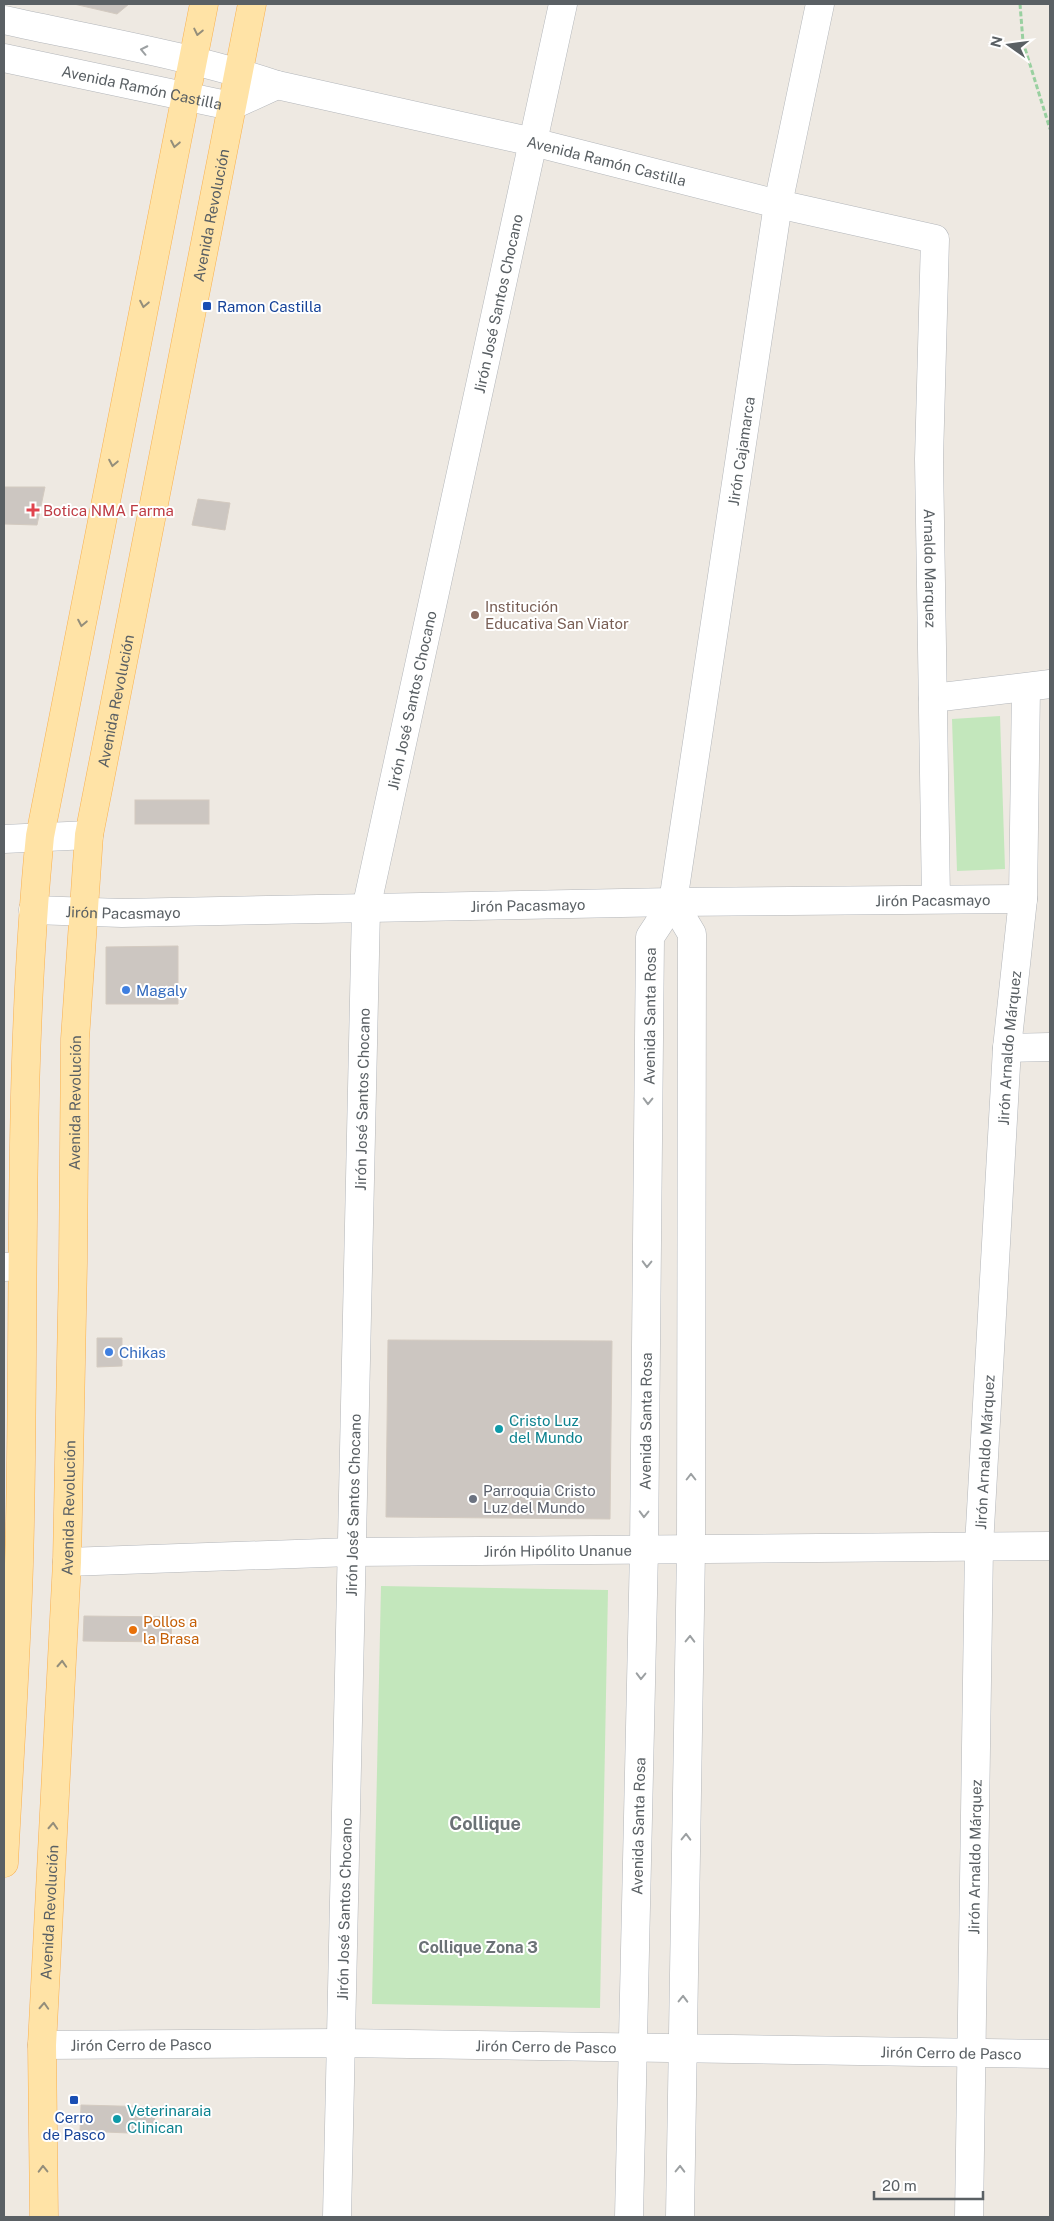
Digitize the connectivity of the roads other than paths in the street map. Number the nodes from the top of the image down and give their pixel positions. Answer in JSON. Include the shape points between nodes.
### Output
{"nodes":[{"id":1,"x":204,"y":4,"type":"edge"},
{"id":2,"x":252,"y":4,"type":"edge"},
{"id":3,"x":564,"y":4,"type":"edge"},
{"id":4,"x":820,"y":4,"type":"edge"},
{"id":5,"x":4,"y":20,"type":"edge"},
{"id":6,"x":4,"y":58,"type":"edge"},
{"id":7,"x":192,"y":61,"type":"junction"},
{"id":8,"x":238,"y":72,"type":"junction"},
{"id":9,"x":277,"y":85,"type":"junction"},
{"id":10,"x":184,"y":96,"type":"junction"},
{"id":11,"x":231,"y":106,"type":"junction"},
{"id":12,"x":533,"y":142,"type":"junction"},
{"id":13,"x":778,"y":204,"type":"junction"},
{"id":14,"x":935,"y":239,"type":"joint"},
{"id":15,"x":1038,"y":686,"type":"edge"},
{"id":16,"x":933,"y":698,"type":"junction"},
{"id":17,"x":89,"y":835,"type":"junction"},
{"id":18,"x":40,"y":836,"type":"junction"},
{"id":19,"x":4,"y":839,"type":"edge"},
{"id":20,"x":936,"y":899,"type":"junction"},
{"id":21,"x":1023,"y":899,"type":"junction"},
{"id":22,"x":673,"y":902,"type":"junction"},
{"id":23,"x":366,"y":909,"type":"junction"},
{"id":24,"x":32,"y":910,"type":"junction"},
{"id":25,"x":82,"y":910,"type":"junction"},
{"id":26,"x":1050,"y":1047,"type":"edge"},
{"id":27,"x":1007,"y":1048,"type":"junction"},
{"id":28,"x":13,"y":1267,"type":"edge"},
{"id":29,"x":12,"y":1350,"type":"edge"},
{"id":30,"x":979,"y":1546,"type":"junction"},
{"id":31,"x":1050,"y":1546,"type":"edge"},
{"id":32,"x":691,"y":1549,"type":"junction"},
{"id":33,"x":644,"y":1550,"type":"junction"},
{"id":34,"x":351,"y":1552,"type":"junction"},
{"id":35,"x":67,"y":1562,"type":"junction"},
{"id":36,"x":4,"y":1863,"type":"edge"},
{"id":37,"x":341,"y":2043,"type":"junction"},
{"id":38,"x":42,"y":2045,"type":"junction"},
{"id":39,"x":634,"y":2048,"type":"junction"},
{"id":40,"x":682,"y":2048,"type":"junction"},
{"id":41,"x":971,"y":2052,"type":"junction"},
{"id":42,"x":1050,"y":2054,"type":"edge"},
{"id":43,"x":44,"y":2217,"type":"edge"},
{"id":44,"x":337,"y":2217,"type":"edge"},
{"id":45,"x":629,"y":2217,"type":"edge"},
{"id":46,"x":680,"y":2217,"type":"edge"},
{"id":47,"x":969,"y":2217,"type":"edge"}],
"edges":[{"from":1,"to":7,"type":"main road","one_way":true},
{"from":2,"to":8,"type":"main road","name":"Avenida Revolución"},
{"from":3,"to":12,"type":"street","name":"Jirón José Santos Chocano"},
{"from":4,"to":13,"type":"street","name":"Jirón Cajamarca"},
{"from":7,"to":5,"type":"street","name":"Avenida Ramón Castilla","one_way":true},
{"from":6,"to":10,"type":"street","name":"Avenida Ramón Castilla"},
{"from":7,"to":8,"type":"street","name":"Avenida Ramón Castilla"},
{"from":7,"to":10,"type":"main road"},
{"from":8,"to":9,"type":"street","name":"Avenida Ramón Castilla"},
{"from":8,"to":11,"type":"main road","name":"Avenida Revolución"},
{"from":9,"to":11,"type":"street","name":"Avenida Ramón Castilla"},
{"from":9,"to":12,"type":"street","name":"Avenida Ramón Castilla"},
{"from":10,"to":11,"type":"street","name":"Avenida Ramón Castilla"},
{"from":10,"to":18,"type":"main road","one_way":true},
{"from":11,"to":17,"type":"main road","name":"Avenida Revolución"},
{"from":12,"to":13,"type":"street","name":"Avenida Ramón Castilla"},
{"from":12,"to":23,"type":"street","name":"Jirón José Santos Chocano"},
{"from":13,"to":14,"type":"street","name":"Avenida Ramón Castilla"},
{"from":13,"to":22,"type":"street","name":"Jirón Cajamarca"},
{"from":14,"to":16,"type":"street","name":"Arnaldo Marquez","via":[[929,459]]},
{"from":15,"to":16,"type":"street"},
{"from":15,"to":21,"type":"street","name":"Jirón Arnaldo Márquez"},
{"from":16,"to":20,"type":"street","name":"Arnaldo Marquez"},
{"from":17,"to":18,"type":"street"},
{"from":17,"to":25,"type":"main road","name":"Avenida Revolución"},
{"from":18,"to":19,"type":"street"},
{"from":18,"to":24,"type":"main road"},
{"from":20,"to":21,"type":"street","name":"Jirón Pacasmayo"},
{"from":20,"to":22,"type":"street","name":"Jirón Pacasmayo"},
{"from":21,"to":27,"type":"street","name":"Jirón Arnaldo Márquez"},
{"from":22,"to":23,"type":"street","name":"Jirón Pacasmayo"},
{"from":32,"to":22,"type":"street","one_way":true,"via":[[692,934]]},
{"from":22,"to":33,"type":"street","name":"Avenida Santa Rosa","one_way":true,"via":[[650,937]]},
{"from":23,"to":25,"type":"street","name":"Jirón Pacasmayo","via":[[122,913]]},
{"from":23,"to":34,"type":"street","name":"Jirón José Santos Chocano"},
{"from":24,"to":25,"type":"street","name":"Jirón Pacasmayo"},
{"from":24,"to":28,"type":"main road"},
{"from":25,"to":35,"type":"main road","name":"Avenida Revolución","via":[[74,1039]]},
{"from":26,"to":27,"type":"street"},
{"from":27,"to":30,"type":"street","name":"Jirón Arnaldo Márquez"},
{"from":28,"to":29,"type":"main road"},
{"from":29,"to":36,"type":"main road","via":[[19,1564]]},
{"from":30,"to":31,"type":"street","name":"Jirón Hipólito Unanue"},
{"from":30,"to":32,"type":"street","name":"Jirón Hipólito Unanue"},
{"from":30,"to":41,"type":"street","name":"Jirón Arnaldo Márquez"},
{"from":32,"to":33,"type":"street","name":"Jirón Hipólito Unanue"},
{"from":40,"to":32,"type":"street","one_way":true},
{"from":33,"to":34,"type":"street","name":"Jirón Hipólito Unanue"},
{"from":33,"to":39,"type":"street","name":"Avenida Santa Rosa","one_way":true},
{"from":34,"to":35,"type":"street","name":"Jirón Hipólito Unanue"},
{"from":34,"to":37,"type":"street","name":"Jirón José Santos Chocano"},
{"from":38,"to":35,"type":"main road","name":"Avenida Revolución","one_way":true},
{"from":37,"to":38,"type":"street","name":"Jirón Cerro de Pasco"},
{"from":37,"to":39,"type":"street","name":"Jirón Cerro de Pasco"},
{"from":37,"to":44,"type":"street","name":"Jirón José Santos Chocano"},
{"from":43,"to":38,"type":"main road","name":"Avenida Revolución","one_way":true},
{"from":39,"to":40,"type":"street","name":"Jirón Cerro de Pasco"},
{"from":39,"to":45,"type":"street","name":"Avenida Santa Rosa"},
{"from":40,"to":41,"type":"street","name":"Jirón Cerro de Pasco"},
{"from":46,"to":40,"type":"street","one_way":true},
{"from":41,"to":42,"type":"street","name":"Jirón Cerro de Pasco"},
{"from":41,"to":47,"type":"street","name":"Jirón Arnaldo Márquez"}]}
